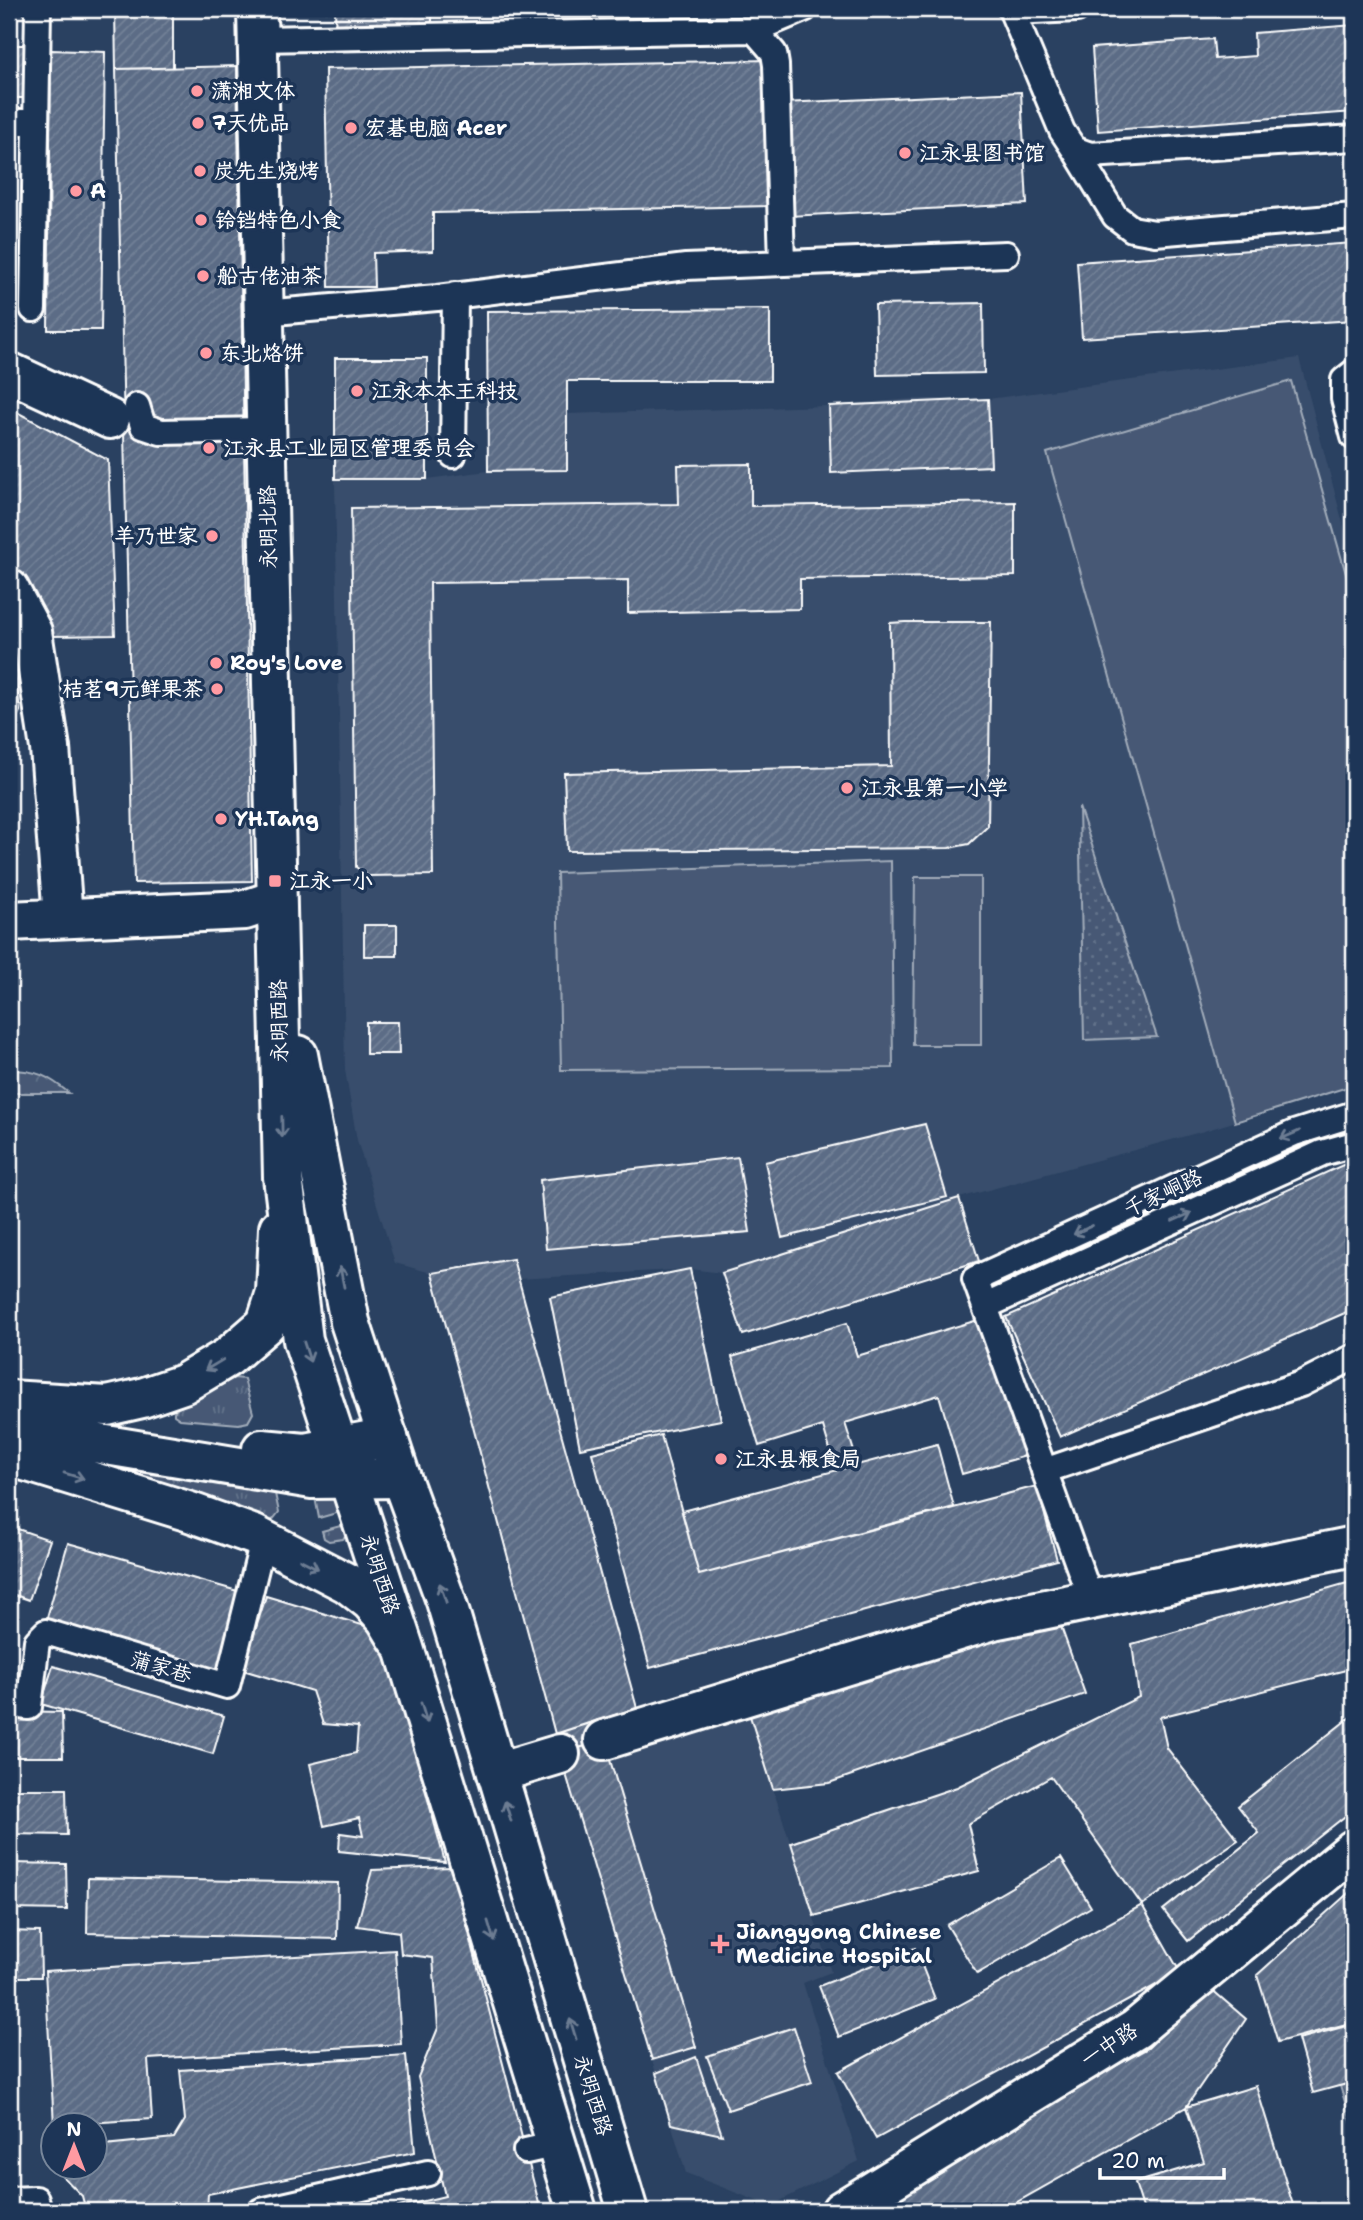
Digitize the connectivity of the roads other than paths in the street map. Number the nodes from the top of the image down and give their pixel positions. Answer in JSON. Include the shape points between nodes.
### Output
{"nodes":[{"id":1,"x":38,"y":9,"type":"edge"},
{"id":2,"x":804,"y":9,"type":"edge"},
{"id":3,"x":1077,"y":9,"type":"edge"},
{"id":4,"x":1011,"y":11,"type":"edge"},
{"id":5,"x":257,"y":24,"type":"edge"},
{"id":6,"x":754,"y":30,"type":"junction"},
{"id":7,"x":9,"y":122,"type":"edge"},
{"id":8,"x":36,"y":122,"type":"junction"},
{"id":9,"x":1354,"y":138,"type":"edge"},
{"id":10,"x":1074,"y":149,"type":"junction"},
{"id":11,"x":1354,"y":216,"type":"edge"},
{"id":12,"x":1006,"y":254,"type":"dead end"},
{"id":13,"x":782,"y":262,"type":"junction"},
{"id":14,"x":455,"y":295,"type":"junction"},
{"id":15,"x":33,"y":309,"type":"dead end"},
{"id":16,"x":263,"y":313,"type":"junction"},
{"id":17,"x":9,"y":372,"type":"edge"},
{"id":18,"x":1354,"y":372,"type":"edge"},
{"id":19,"x":123,"y":413,"type":"joint"},
{"id":20,"x":266,"y":430,"type":"junction"},
{"id":21,"x":1354,"y":437,"type":"edge"},
{"id":22,"x":453,"y":455,"type":"dead end"},
{"id":23,"x":9,"y":589,"type":"edge"},
{"id":24,"x":275,"y":900,"type":"junction"},
{"id":25,"x":63,"y":918,"type":"junction"},
{"id":26,"x":9,"y":921,"type":"edge"},
{"id":27,"x":278,"y":961,"type":"junction"},
{"id":28,"x":1354,"y":1114,"type":"edge"},
{"id":29,"x":1354,"y":1144,"type":"edge"},
{"id":30,"x":283,"y":1177,"type":"junction"},
{"id":31,"x":986,"y":1306,"type":"junction"},
{"id":32,"x":1354,"y":1357,"type":"edge"},
{"id":33,"x":9,"y":1400,"type":"edge"},
{"id":34,"x":9,"y":1410,"type":"edge"},
{"id":35,"x":9,"y":1429,"type":"edge"},
{"id":36,"x":387,"y":1437,"type":"junction"},
{"id":37,"x":9,"y":1456,"type":"edge"},
{"id":38,"x":343,"y":1464,"type":"junction"},
{"id":39,"x":1044,"y":1471,"type":"junction"},
{"id":40,"x":401,"y":1478,"type":"junction"},
{"id":41,"x":263,"y":1541,"type":"junction"},
{"id":42,"x":1354,"y":1546,"type":"edge"},
{"id":43,"x":1091,"y":1600,"type":"junction"},
{"id":44,"x":404,"y":1648,"type":"junction"},
{"id":45,"x":9,"y":1705,"type":"edge"},
{"id":46,"x":604,"y":1740,"type":"dead end"},
{"id":47,"x":560,"y":1754,"type":"dead end"},
{"id":48,"x":497,"y":1773,"type":"junction"},
{"id":49,"x":1354,"y":1849,"type":"edge"},
{"id":50,"x":428,"y":2173,"type":"dead end"},
{"id":51,"x":9,"y":2200,"type":"edge"},
{"id":52,"x":39,"y":2211,"type":"edge"},
{"id":53,"x":261,"y":2211,"type":"edge"},
{"id":54,"x":577,"y":2211,"type":"edge"},
{"id":55,"x":628,"y":2211,"type":"edge"},
{"id":56,"x":841,"y":2211,"type":"edge"}],
"edges":[{"from":1,"to":8,"type":"lane"},
{"from":2,"to":6,"type":"lane"},
{"from":3,"to":4,"type":"lane"},
{"from":4,"to":10,"type":"lane"},
{"from":5,"to":6,"type":"lane"},
{"from":5,"to":16,"type":"main road","name":"永明北路"},
{"from":6,"to":13,"type":"lane","via":[[774,53],[776,65]]},
{"from":7,"to":8,"type":"lane"},
{"from":8,"to":15,"type":"lane"},
{"from":9,"to":10,"type":"lane","via":[[1090,155]]},
{"from":10,"to":11,"type":"lane","via":[[1115,216],[1132,229],[1155,233]]},
{"from":12,"to":13,"type":"lane"},
{"from":13,"to":14,"type":"lane","via":[[686,267]]},
{"from":14,"to":16,"type":"lane"},
{"from":14,"to":22,"type":"lane"},
{"from":16,"to":20,"type":"main road","name":"永明北路"},
{"from":17,"to":19,"type":"main road"},
{"from":18,"to":21,"type":"lane","via":[[1344,380],[1344,399]]},
{"from":19,"to":20,"type":"lane","via":[[161,432]]},
{"from":20,"to":24,"type":"main road","name":"永明北路"},
{"from":23,"to":25,"type":"main road","via":[[32,632],[50,748]]},
{"from":24,"to":25,"type":"main road","via":[[246,910]]},
{"from":24,"to":27,"type":"main road","name":"永明北路"},
{"from":25,"to":26,"type":"main road"},
{"from":27,"to":30,"type":"main road","name":"永明西路","one_way":true},
{"from":36,"to":27,"type":"main road","name":"永明西路","one_way":true,"via":[[350,1322]]},
{"from":28,"to":31,"type":"lane","name":"千家峒路","one_way":true,"via":[[1294,1133],[975,1279]]},
{"from":31,"to":29,"type":"lane","name":"千家峒路","one_way":true,"via":[[1322,1153]]},
{"from":30,"to":33,"type":"main road","one_way":true,"via":[[276,1293],[266,1324],[234,1352],[183,1384],[107,1406]]},
{"from":30,"to":38,"type":"main road","name":"永明西路","one_way":true,"via":[[303,1340]]},
{"from":31,"to":39,"type":"lane"},
{"from":32,"to":39,"type":"lane","via":[[1301,1384]]},
{"from":34,"to":38,"type":"main road","via":[[305,1453]]},
{"from":35,"to":38,"type":"main road","via":[[312,1479]]},
{"from":36,"to":38,"type":"main road"},
{"from":36,"to":40,"type":"main road","name":"永明西路"},
{"from":37,"to":41,"type":"main road","one_way":true,"via":[[190,1512]]},
{"from":38,"to":40,"type":"main road"},
{"from":38,"to":44,"type":"main road","name":"永明西路"},
{"from":39,"to":43,"type":"lane"},
{"from":48,"to":40,"type":"main road","name":"永明西路","one_way":true,"via":[[446,1601]]},
{"from":41,"to":44,"type":"main road","one_way":true,"via":[[347,1583],[386,1619]]},
{"from":41,"to":45,"type":"lane","name":"蒲家巷","via":[[227,1686],[46,1632],[37,1641],[29,1707]]},
{"from":42,"to":43,"type":"main road"},
{"from":43,"to":46,"type":"main road","via":[[993,1620]]},
{"from":44,"to":54,"type":"main road","name":"永明西路","one_way":true,"via":[[541,2147]]},
{"from":47,"to":48,"type":"main road"},
{"from":55,"to":48,"type":"main road","name":"永明西路","one_way":true},
{"from":49,"to":56,"type":"main road","name":"一中路","via":[[1136,2029]]},
{"from":50,"to":53,"type":"lane"},
{"from":51,"to":52,"type":"lane","via":[[36,2199]]}]}
